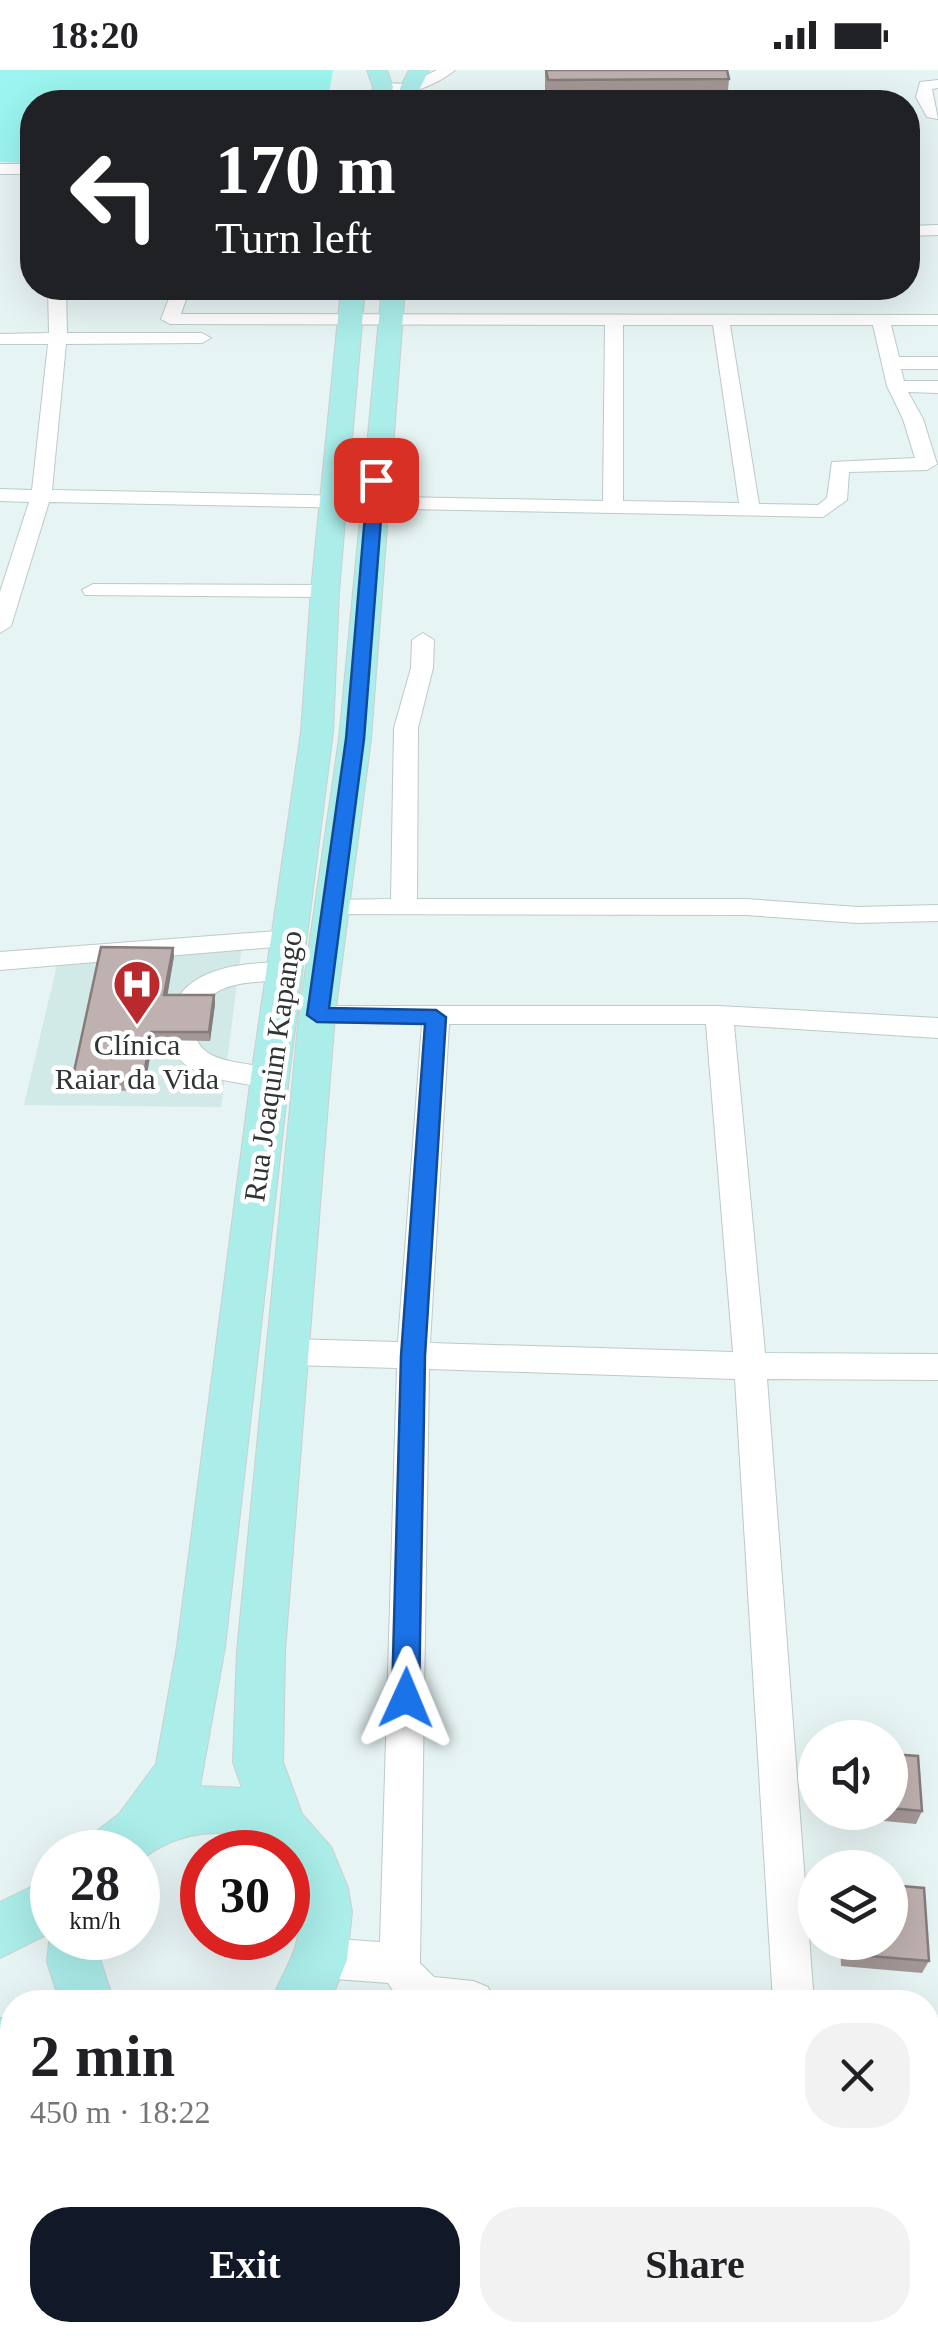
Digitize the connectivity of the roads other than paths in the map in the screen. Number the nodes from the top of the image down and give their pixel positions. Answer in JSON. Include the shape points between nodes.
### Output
{"nodes":[{"id":1,"x":448,"y":70,"type":"edge"},
{"id":2,"x":938,"y":84,"type":"edge"},
{"id":3,"x":380,"y":87,"type":"edge"},
{"id":4,"x":413,"y":87,"type":"edge"},
{"id":5,"x":936,"y":119,"type":"edge"},
{"id":6,"x":60,"y":300,"type":"edge"},
{"id":7,"x":177,"y":300,"type":"edge"},
{"id":8,"x":392,"y":304,"type":"edge"},
{"id":9,"x":351,"y":316,"type":"edge"},
{"id":10,"x":133,"y":319,"type":"dead end"},
{"id":11,"x":170,"y":319,"type":"junction"},
{"id":12,"x":614,"y":319,"type":"junction"},
{"id":13,"x":938,"y":320,"type":"edge"},
{"id":14,"x":881,"y":321,"type":"junction"},
{"id":15,"x":721,"y":322,"type":"junction"},
{"id":16,"x":65,"y":324,"type":"junction"},
{"id":17,"x":0,"y":338,"type":"edge"},
{"id":18,"x":938,"y":363,"type":"edge"},
{"id":19,"x":892,"y":364,"type":"junction"},
{"id":20,"x":896,"y":386,"type":"junction"},
{"id":21,"x":938,"y":387,"type":"edge"},
{"id":22,"x":933,"y":464,"type":"edge"},
{"id":23,"x":0,"y":495,"type":"edge"},
{"id":24,"x":41,"y":496,"type":"junction"},
{"id":25,"x":334,"y":501,"type":"junction"},
{"id":26,"x":374,"y":501,"type":"junction"},
{"id":27,"x":613,"y":506,"type":"junction"},
{"id":28,"x":750,"y":510,"type":"junction"},
{"id":29,"x":93,"y":590,"type":"dead end"},
{"id":30,"x":326,"y":591,"type":"junction"},
{"id":31,"x":0,"y":626,"type":"edge"},
{"id":32,"x":423,"y":640,"type":"dead end"},
{"id":33,"x":331,"y":908,"type":"junction"},
{"id":34,"x":404,"y":908,"type":"junction"},
{"id":35,"x":938,"y":913,"type":"edge"},
{"id":36,"x":287,"y":955,"type":"junction"},
{"id":37,"x":0,"y":961,"type":"edge"},
{"id":38,"x":317,"y":1015,"type":"junction"},
{"id":39,"x":719,"y":1015,"type":"junction"},
{"id":40,"x":436,"y":1017,"type":"junction"},
{"id":41,"x":938,"y":1028,"type":"edge"},
{"id":42,"x":270,"y":1077,"type":"junction"},
{"id":43,"x":290,"y":1352,"type":"junction"},
{"id":44,"x":413,"y":1356,"type":"junction"},
{"id":45,"x":750,"y":1366,"type":"junction"},
{"id":46,"x":938,"y":1366,"type":"edge"},
{"id":47,"x":134,"y":1830,"type":"edge"},
{"id":48,"x":147,"y":1830,"type":"edge"},
{"id":49,"x":282,"y":1830,"type":"joint"},
{"id":50,"x":310,"y":1862,"type":"edge"},
{"id":51,"x":30,"y":1916,"type":"edge"},
{"id":52,"x":0,"y":1932,"type":"edge"},
{"id":53,"x":322,"y":1958,"type":"junction"},
{"id":54,"x":74,"y":1960,"type":"edge"},
{"id":55,"x":400,"y":1964,"type":"junction"},
{"id":56,"x":83,"y":1990,"type":"edge"},
{"id":57,"x":305,"y":1990,"type":"edge"},
{"id":58,"x":414,"y":1990,"type":"edge"},
{"id":59,"x":793,"y":1990,"type":"edge"}],
"edges":[{"from":1,"to":4,"type":"street"},
{"from":2,"to":5,"type":"street","via":[[925,85],[922,97]]},
{"from":3,"to":4,"type":"street"},
{"from":6,"to":16,"type":"street"},
{"from":7,"to":11,"type":"street"},
{"from":8,"to":9,"type":"street"},
{"from":8,"to":12,"type":"street"},
{"from":8,"to":26,"type":"main road","name":"Rua Joaquim Kapango"},
{"from":9,"to":11,"type":"street"},
{"from":9,"to":16,"type":"street"},
{"from":9,"to":25,"type":"main road","name":"Rua Joaquim Kapango"},
{"from":10,"to":11,"type":"street"},
{"from":12,"to":15,"type":"street"},
{"from":12,"to":27,"type":"street"},
{"from":13,"to":14,"type":"street"},
{"from":14,"to":15,"type":"street"},
{"from":14,"to":19,"type":"street"},
{"from":15,"to":28,"type":"street"},
{"from":16,"to":17,"type":"street"},
{"from":16,"to":24,"type":"street"},
{"from":18,"to":19,"type":"street"},
{"from":19,"to":20,"type":"street"},
{"from":20,"to":21,"type":"street"},
{"from":20,"to":22,"type":"street"},
{"from":22,"to":28,"type":"street","via":[[839,466],[832,507]]},
{"from":23,"to":24,"type":"street"},
{"from":24,"to":25,"type":"street"},
{"from":24,"to":31,"type":"street"},
{"from":25,"to":26,"type":"street"},
{"from":25,"to":30,"type":"main road","name":"Rua Joaquim Kapango"},
{"from":26,"to":27,"type":"street"},
{"from":26,"to":33,"type":"main road","name":"Rua Joaquim Kapango","via":[[355,739]]},
{"from":27,"to":28,"type":"street"},
{"from":29,"to":30,"type":"street"},
{"from":30,"to":36,"type":"main road","name":"Rua Joaquim Kapango","via":[[318,732]]},
{"from":32,"to":34,"type":"street","via":[[406,728]]},
{"from":33,"to":34,"type":"street"},
{"from":33,"to":38,"type":"main road","name":"Rua Joaquim Kapango"},
{"from":34,"to":35,"type":"street"},
{"from":36,"to":37,"type":"street"},
{"from":36,"to":42,"type":"main road","name":"Rua Joaquim Kapango"},
{"from":36,"to":42,"type":"street","via":[[210,983],[193,996],[181,1022],[181,1042],[190,1056],[230,1072]]},
{"from":38,"to":40,"type":"street"},
{"from":38,"to":43,"type":"main road","name":"Rua Joaquim Kapango"},
{"from":39,"to":40,"type":"street"},
{"from":39,"to":41,"type":"street"},
{"from":39,"to":45,"type":"street"},
{"from":40,"to":44,"type":"street"},
{"from":42,"to":47,"type":"main road","name":"Rua Joaquim Kapango","via":[[180,1774]]},
{"from":43,"to":44,"type":"street"},
{"from":43,"to":49,"type":"main road","name":"Rua Joaquim Kapango","via":[[261,1651],[258,1762]]},
{"from":44,"to":45,"type":"street"},
{"from":44,"to":55,"type":"street"},
{"from":45,"to":46,"type":"street"},
{"from":45,"to":59,"type":"street"},
{"from":48,"to":49,"type":"main road","via":[[187,1810],[237,1810]]},
{"from":50,"to":53,"type":"main road","via":[[328,1921]]},
{"from":51,"to":52,"type":"main road"},
{"from":53,"to":55,"type":"street"},
{"from":53,"to":57,"type":"main road"},
{"from":54,"to":56,"type":"main road"},
{"from":55,"to":58,"type":"street"}]}
